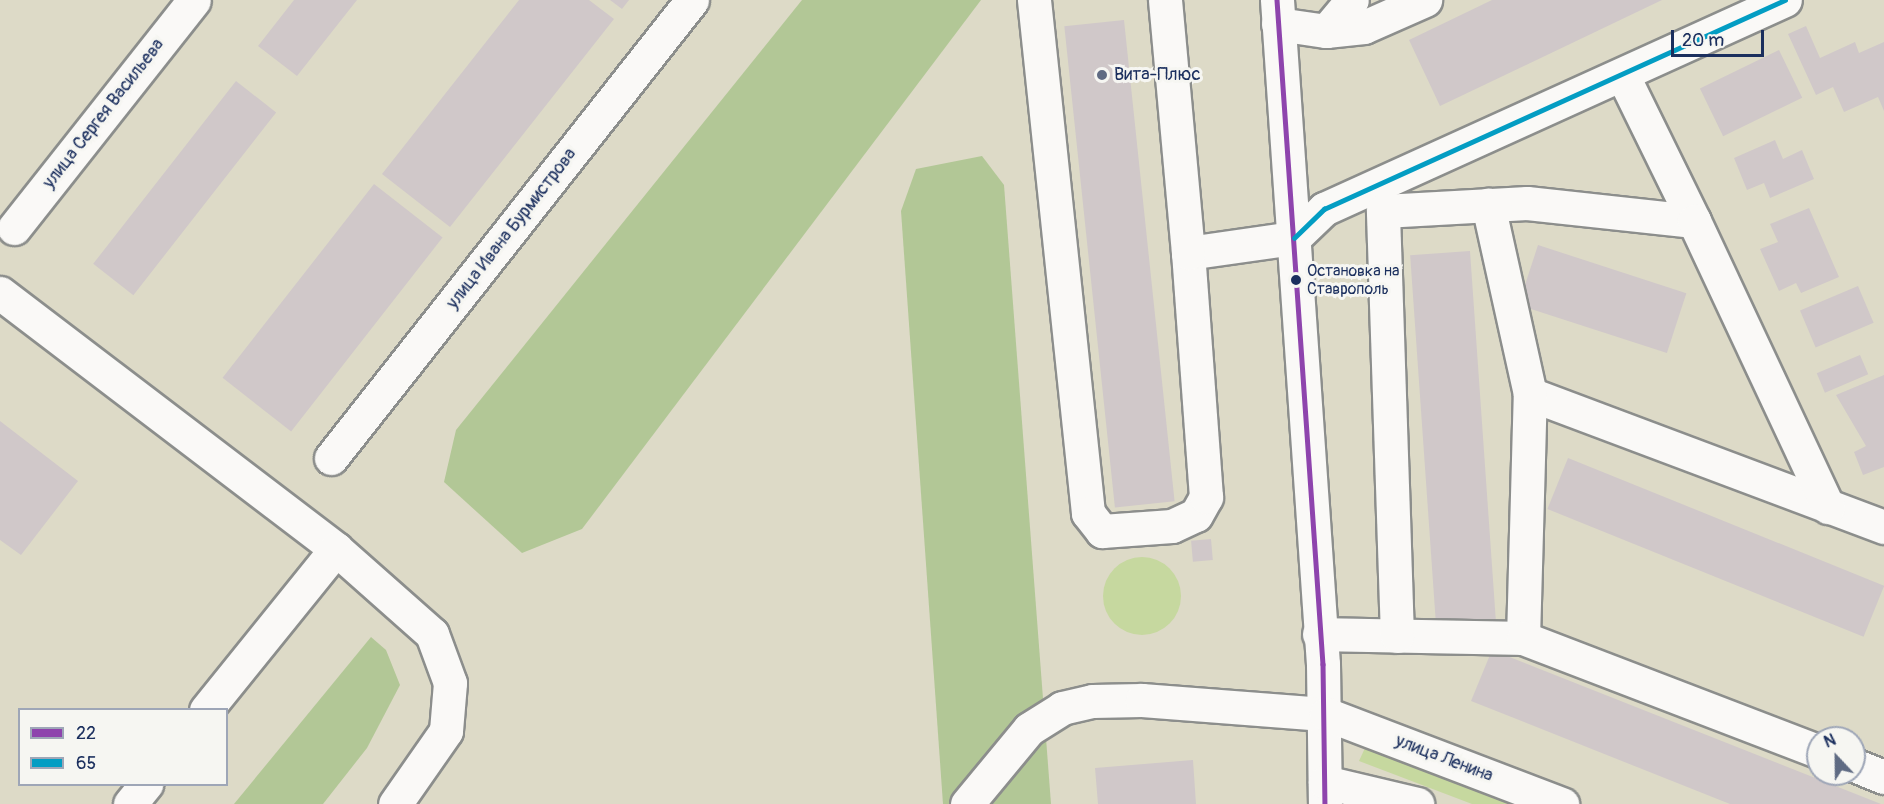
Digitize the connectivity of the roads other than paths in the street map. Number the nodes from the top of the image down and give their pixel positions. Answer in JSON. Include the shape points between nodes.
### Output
{"nodes":[{"id":1,"x":195,"y":0,"type":"edge"},
{"id":2,"x":692,"y":0,"type":"edge"},
{"id":3,"x":1034,"y":0,"type":"edge"},
{"id":4,"x":1165,"y":0,"type":"edge"},
{"id":5,"x":1352,"y":0,"type":"edge"},
{"id":6,"x":1425,"y":0,"type":"edge"},
{"id":7,"x":1785,"y":0,"type":"edge"},
{"id":8,"x":1278,"y":12,"type":"edge"},
{"id":9,"x":1326,"y":31,"type":"junction"},
{"id":10,"x":1623,"y":76,"type":"junction"},
{"id":11,"x":1488,"y":205,"type":"junction"},
{"id":12,"x":1324,"y":209,"type":"junction"},
{"id":13,"x":1383,"y":211,"type":"junction"},
{"id":14,"x":1694,"y":221,"type":"junction"},
{"id":15,"x":15,"y":228,"type":"dead end"},
{"id":16,"x":1294,"y":238,"type":"junction"},
{"id":17,"x":1188,"y":253,"type":"junction"},
{"id":18,"x":0,"y":293,"type":"edge"},
{"id":19,"x":1530,"y":394,"type":"junction"},
{"id":20,"x":331,"y":458,"type":"dead end"},
{"id":21,"x":1828,"y":507,"type":"junction"},
{"id":22,"x":1884,"y":527,"type":"edge"},
{"id":23,"x":336,"y":549,"type":"junction"},
{"id":24,"x":1319,"y":634,"type":"junction"},
{"id":25,"x":1397,"y":636,"type":"junction"},
{"id":26,"x":1523,"y":638,"type":"junction"},
{"id":27,"x":208,"y":708,"type":"edge"},
{"id":28,"x":1326,"y":714,"type":"junction"},
{"id":29,"x":1806,"y":746,"type":"edge"},
{"id":30,"x":1866,"y":770,"type":"edge"},
{"id":31,"x":1884,"y":777,"type":"edge"},
{"id":32,"x":144,"y":786,"type":"edge"},
{"id":33,"x":1325,"y":793,"type":"edge"},
{"id":34,"x":130,"y":804,"type":"edge"},
{"id":35,"x":394,"y":804,"type":"edge"},
{"id":36,"x":968,"y":804,"type":"edge"},
{"id":37,"x":1417,"y":804,"type":"edge"},
{"id":38,"x":1562,"y":804,"type":"edge"}],
"edges":[{"from":1,"to":15,"type":"street","name":"улица Сергея Васильева"},
{"from":2,"to":20,"type":"street","name":"улица Ивана Бурмистрова"},
{"from":3,"to":17,"type":"street","via":[[1088,513],[1102,531],[1172,526],[1196,515],[1206,497]]},
{"from":4,"to":17,"type":"street"},
{"from":5,"to":9,"type":"street"},
{"from":6,"to":9,"type":"street","via":[[1364,27]]},
{"from":7,"to":10,"type":"street"},
{"from":8,"to":9,"type":"street"},
{"from":8,"to":16,"type":"street"},
{"from":10,"to":12,"type":"street"},
{"from":10,"to":14,"type":"street"},
{"from":11,"to":13,"type":"street"},
{"from":11,"to":14,"type":"street","via":[[1527,203]]},
{"from":11,"to":19,"type":"street"},
{"from":12,"to":13,"type":"street"},
{"from":12,"to":16,"type":"street"},
{"from":13,"to":25,"type":"street"},
{"from":14,"to":21,"type":"street"},
{"from":16,"to":17,"type":"street"},
{"from":16,"to":24,"type":"street"},
{"from":18,"to":23,"type":"street"},
{"from":19,"to":21,"type":"street"},
{"from":19,"to":26,"type":"street"},
{"from":21,"to":22,"type":"street"},
{"from":23,"to":27,"type":"street"},
{"from":23,"to":35,"type":"street","via":[[432,634],[450,683],[446,731]]},
{"from":24,"to":25,"type":"street"},
{"from":24,"to":28,"type":"street"},
{"from":25,"to":26,"type":"street"},
{"from":26,"to":29,"type":"street"},
{"from":28,"to":33,"type":"street"},
{"from":28,"to":36,"type":"street","name":"улица Ленина","via":[[1142,700],[1092,701],[1062,708],[1029,729]]},
{"from":28,"to":38,"type":"street","name":"улица Ленина"},
{"from":30,"to":31,"type":"street"},
{"from":32,"to":34,"type":"street"},
{"from":33,"to":37,"type":"street"}]}
